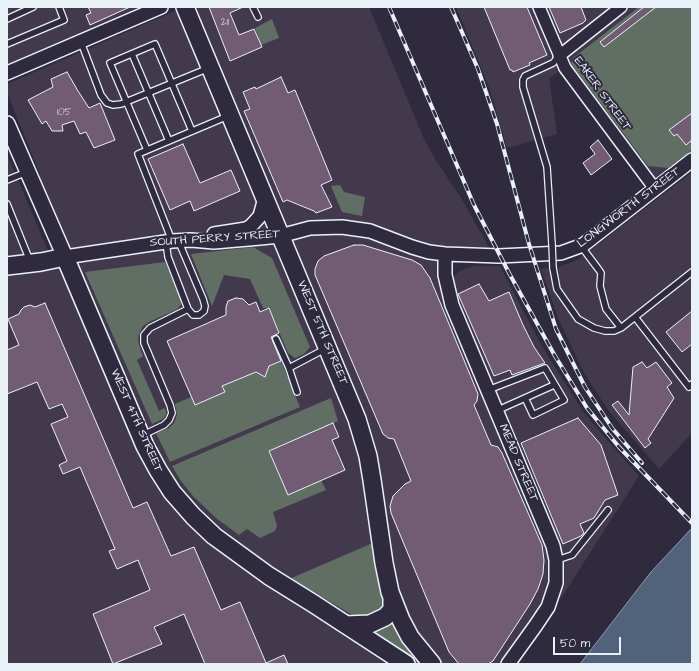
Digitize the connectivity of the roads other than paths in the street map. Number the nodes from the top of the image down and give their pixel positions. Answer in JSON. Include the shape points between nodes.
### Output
{"nodes":[{"id":1,"x":33,"y":7,"type":"edge"},
{"id":2,"x":59,"y":7,"type":"edge"},
{"id":3,"x":161,"y":7,"type":"edge"},
{"id":4,"x":185,"y":7,"type":"edge"},
{"id":5,"x":253,"y":7,"type":"edge"},
{"id":6,"x":539,"y":7,"type":"edge"},
{"id":7,"x":621,"y":7,"type":"edge"},
{"id":8,"x":258,"y":18,"type":"dead end"},
{"id":9,"x":7,"y":19,"type":"edge"},
{"id":10,"x":81,"y":42,"type":"junction"},
{"id":11,"x":7,"y":44,"type":"edge"},
{"id":12,"x":132,"y":54,"type":"junction"},
{"id":13,"x":559,"y":56,"type":"junction"},
{"id":14,"x":210,"y":67,"type":"junction"},
{"id":15,"x":7,"y":73,"type":"edge"},
{"id":16,"x":172,"y":83,"type":"junction"},
{"id":17,"x":149,"y":92,"type":"junction"},
{"id":18,"x":126,"y":102,"type":"junction"},
{"id":19,"x":230,"y":115,"type":"junction"},
{"id":20,"x":7,"y":124,"type":"edge"},
{"id":21,"x":192,"y":131,"type":"junction"},
{"id":22,"x":169,"y":141,"type":"junction"},
{"id":23,"x":11,"y":143,"type":"edge"},
{"id":24,"x":147,"y":150,"type":"junction"},
{"id":25,"x":692,"y":160,"type":"edge"},
{"id":26,"x":28,"y":172,"type":"junction"},
{"id":27,"x":7,"y":180,"type":"edge"},
{"id":28,"x":655,"y":189,"type":"junction"},
{"id":29,"x":265,"y":198,"type":"junction"},
{"id":30,"x":7,"y":204,"type":"edge"},
{"id":31,"x":376,"y":232,"type":"joint"},
{"id":32,"x":280,"y":236,"type":"junction"},
{"id":33,"x":177,"y":241,"type":"junction"},
{"id":34,"x":581,"y":245,"type":"junction"},
{"id":35,"x":445,"y":254,"type":"junction"},
{"id":36,"x":65,"y":257,"type":"junction"},
{"id":37,"x":31,"y":264,"type":"junction"},
{"id":38,"x":7,"y":266,"type":"edge"},
{"id":39,"x":692,"y":272,"type":"edge"},
{"id":40,"x":188,"y":309,"type":"junction"},
{"id":41,"x":635,"y":317,"type":"junction"},
{"id":42,"x":621,"y":328,"type":"junction"},
{"id":43,"x":276,"y":340,"type":"dead end"},
{"id":44,"x":328,"y":348,"type":"junction"},
{"id":45,"x":289,"y":368,"type":"junction"},
{"id":46,"x":692,"y":384,"type":"edge"},
{"id":47,"x":554,"y":385,"type":"junction"},
{"id":48,"x":487,"y":391,"type":"junction"},
{"id":49,"x":297,"y":392,"type":"dead end"},
{"id":50,"x":525,"y":398,"type":"junction"},
{"id":51,"x":496,"y":411,"type":"junction"},
{"id":52,"x":141,"y":435,"type":"junction"},
{"id":53,"x":608,"y":510,"type":"dead end"},
{"id":54,"x":556,"y":560,"type":"junction"},
{"id":55,"x":392,"y":599,"type":"junction"},
{"id":56,"x":346,"y":625,"type":"junction"},
{"id":57,"x":406,"y":664,"type":"edge"},
{"id":58,"x":432,"y":664,"type":"edge"},
{"id":59,"x":508,"y":664,"type":"edge"}],
"edges":[{"from":1,"to":9,"type":"lane"},
{"from":2,"to":11,"type":"lane","via":[[64,20]]},
{"from":3,"to":10,"type":"street"},
{"from":4,"to":14,"type":"main road","name":"WEST 5TH STREET"},
{"from":5,"to":8,"type":"lane"},
{"from":6,"to":13,"type":"street","name":"EAKER STREET"},
{"from":7,"to":13,"type":"street"},
{"from":10,"to":15,"type":"street"},
{"from":10,"to":18,"type":"lane","via":[[101,95],[113,105]]},
{"from":12,"to":16,"type":"lane","via":[[155,44]]},
{"from":12,"to":17,"type":"lane"},
{"from":12,"to":18,"type":"lane","via":[[110,63]]},
{"from":13,"to":28,"type":"street","name":"EAKER STREET","via":[[565,68]]},
{"from":13,"to":42,"type":"lane","bridge":true,"via":[[553,63],[525,76],[522,80],[546,167],[553,268],[557,289],[578,319],[605,331]]},
{"from":14,"to":16,"type":"lane"},
{"from":14,"to":19,"type":"main road","name":"WEST 5TH STREET"},
{"from":16,"to":17,"type":"lane"},
{"from":16,"to":21,"type":"lane"},
{"from":17,"to":18,"type":"lane"},
{"from":17,"to":22,"type":"lane"},
{"from":18,"to":24,"type":"lane"},
{"from":19,"to":21,"type":"lane"},
{"from":19,"to":29,"type":"main road","name":"WEST 5TH STREET"},
{"from":20,"to":23,"type":"main road","name":"WEST 4TH STREET"},
{"from":21,"to":22,"type":"lane"},
{"from":22,"to":24,"type":"lane"},
{"from":23,"to":26,"type":"main road","name":"WEST 4TH STREET"},
{"from":24,"to":33,"type":"lane","via":[[138,154]]},
{"from":25,"to":28,"type":"street","name":"LONGWORTH STREET"},
{"from":26,"to":27,"type":"lane"},
{"from":26,"to":36,"type":"main road","name":"WEST 4TH STREET"},
{"from":28,"to":34,"type":"street","name":"LONGWORTH STREET"},
{"from":29,"to":32,"type":"main road","name":"WEST 5TH STREET"},
{"from":29,"to":33,"type":"street","via":[[257,221],[246,229]]},
{"from":30,"to":37,"type":"lane"},
{"from":31,"to":32,"type":"street","name":"SOUTH PERRY STREET","via":[[342,227],[310,228]]},
{"from":31,"to":35,"type":"street","name":"LONGWORTH STREET","via":[[412,247]]},
{"from":32,"to":33,"type":"street","name":"SOUTH PERRY STREET","via":[[214,242]]},
{"from":32,"to":44,"type":"main road","name":"WEST 5TH STREET"},
{"from":33,"to":36,"type":"street","name":"SOUTH PERRY STREET"},
{"from":33,"to":40,"type":"lane","via":[[168,257]]},
{"from":33,"to":40,"type":"lane","via":[[205,306],[199,315],[193,315]]},
{"from":34,"to":35,"type":"street","name":"LONGWORTH STREET","via":[[561,253],[549,254]]},
{"from":34,"to":42,"type":"lane","via":[[601,273],[600,286],[606,309]]},
{"from":35,"to":48,"type":"street","name":"MEAD STREET","via":[[445,275],[452,305]]},
{"from":36,"to":37,"type":"main road","name":"SOUTH PERRY STREET"},
{"from":36,"to":52,"type":"main road","name":"WEST 4TH STREET"},
{"from":37,"to":38,"type":"main road","name":"SOUTH PERRY STREET"},
{"from":39,"to":41,"type":"lane"},
{"from":40,"to":52,"type":"lane","via":[[150,328],[144,334],[144,343],[172,413],[164,426]]},
{"from":41,"to":42,"type":"lane"},
{"from":41,"to":46,"type":"lane","via":[[689,387]]},
{"from":43,"to":45,"type":"lane"},
{"from":44,"to":45,"type":"lane"},
{"from":44,"to":55,"type":"main road","name":"WEST 5TH STREET","via":[[364,441],[374,491],[386,580]]},
{"from":45,"to":49,"type":"lane"},
{"from":47,"to":48,"type":"lane","via":[[545,368]]},
{"from":47,"to":50,"type":"lane"},
{"from":47,"to":50,"type":"lane","via":[[564,400],[532,415]]},
{"from":48,"to":51,"type":"street","name":"MEAD STREET"},
{"from":50,"to":51,"type":"lane"},
{"from":51,"to":54,"type":"street","name":"MEAD STREET","via":[[553,546]]},
{"from":52,"to":56,"type":"main road","name":"WEST 4TH STREET","via":[[167,486],[214,536],[269,576]]},
{"from":53,"to":54,"type":"lane","via":[[572,555]]},
{"from":54,"to":59,"type":"street","name":"MEAD STREET","via":[[556,583],[548,607]]},
{"from":55,"to":56,"type":"main road","via":[[392,610],[386,617],[370,624]]},
{"from":55,"to":58,"type":"main road","name":"WEST 5TH STREET","via":[[410,637]]},
{"from":56,"to":57,"type":"main road","name":"WEST 4TH STREET"}]}
